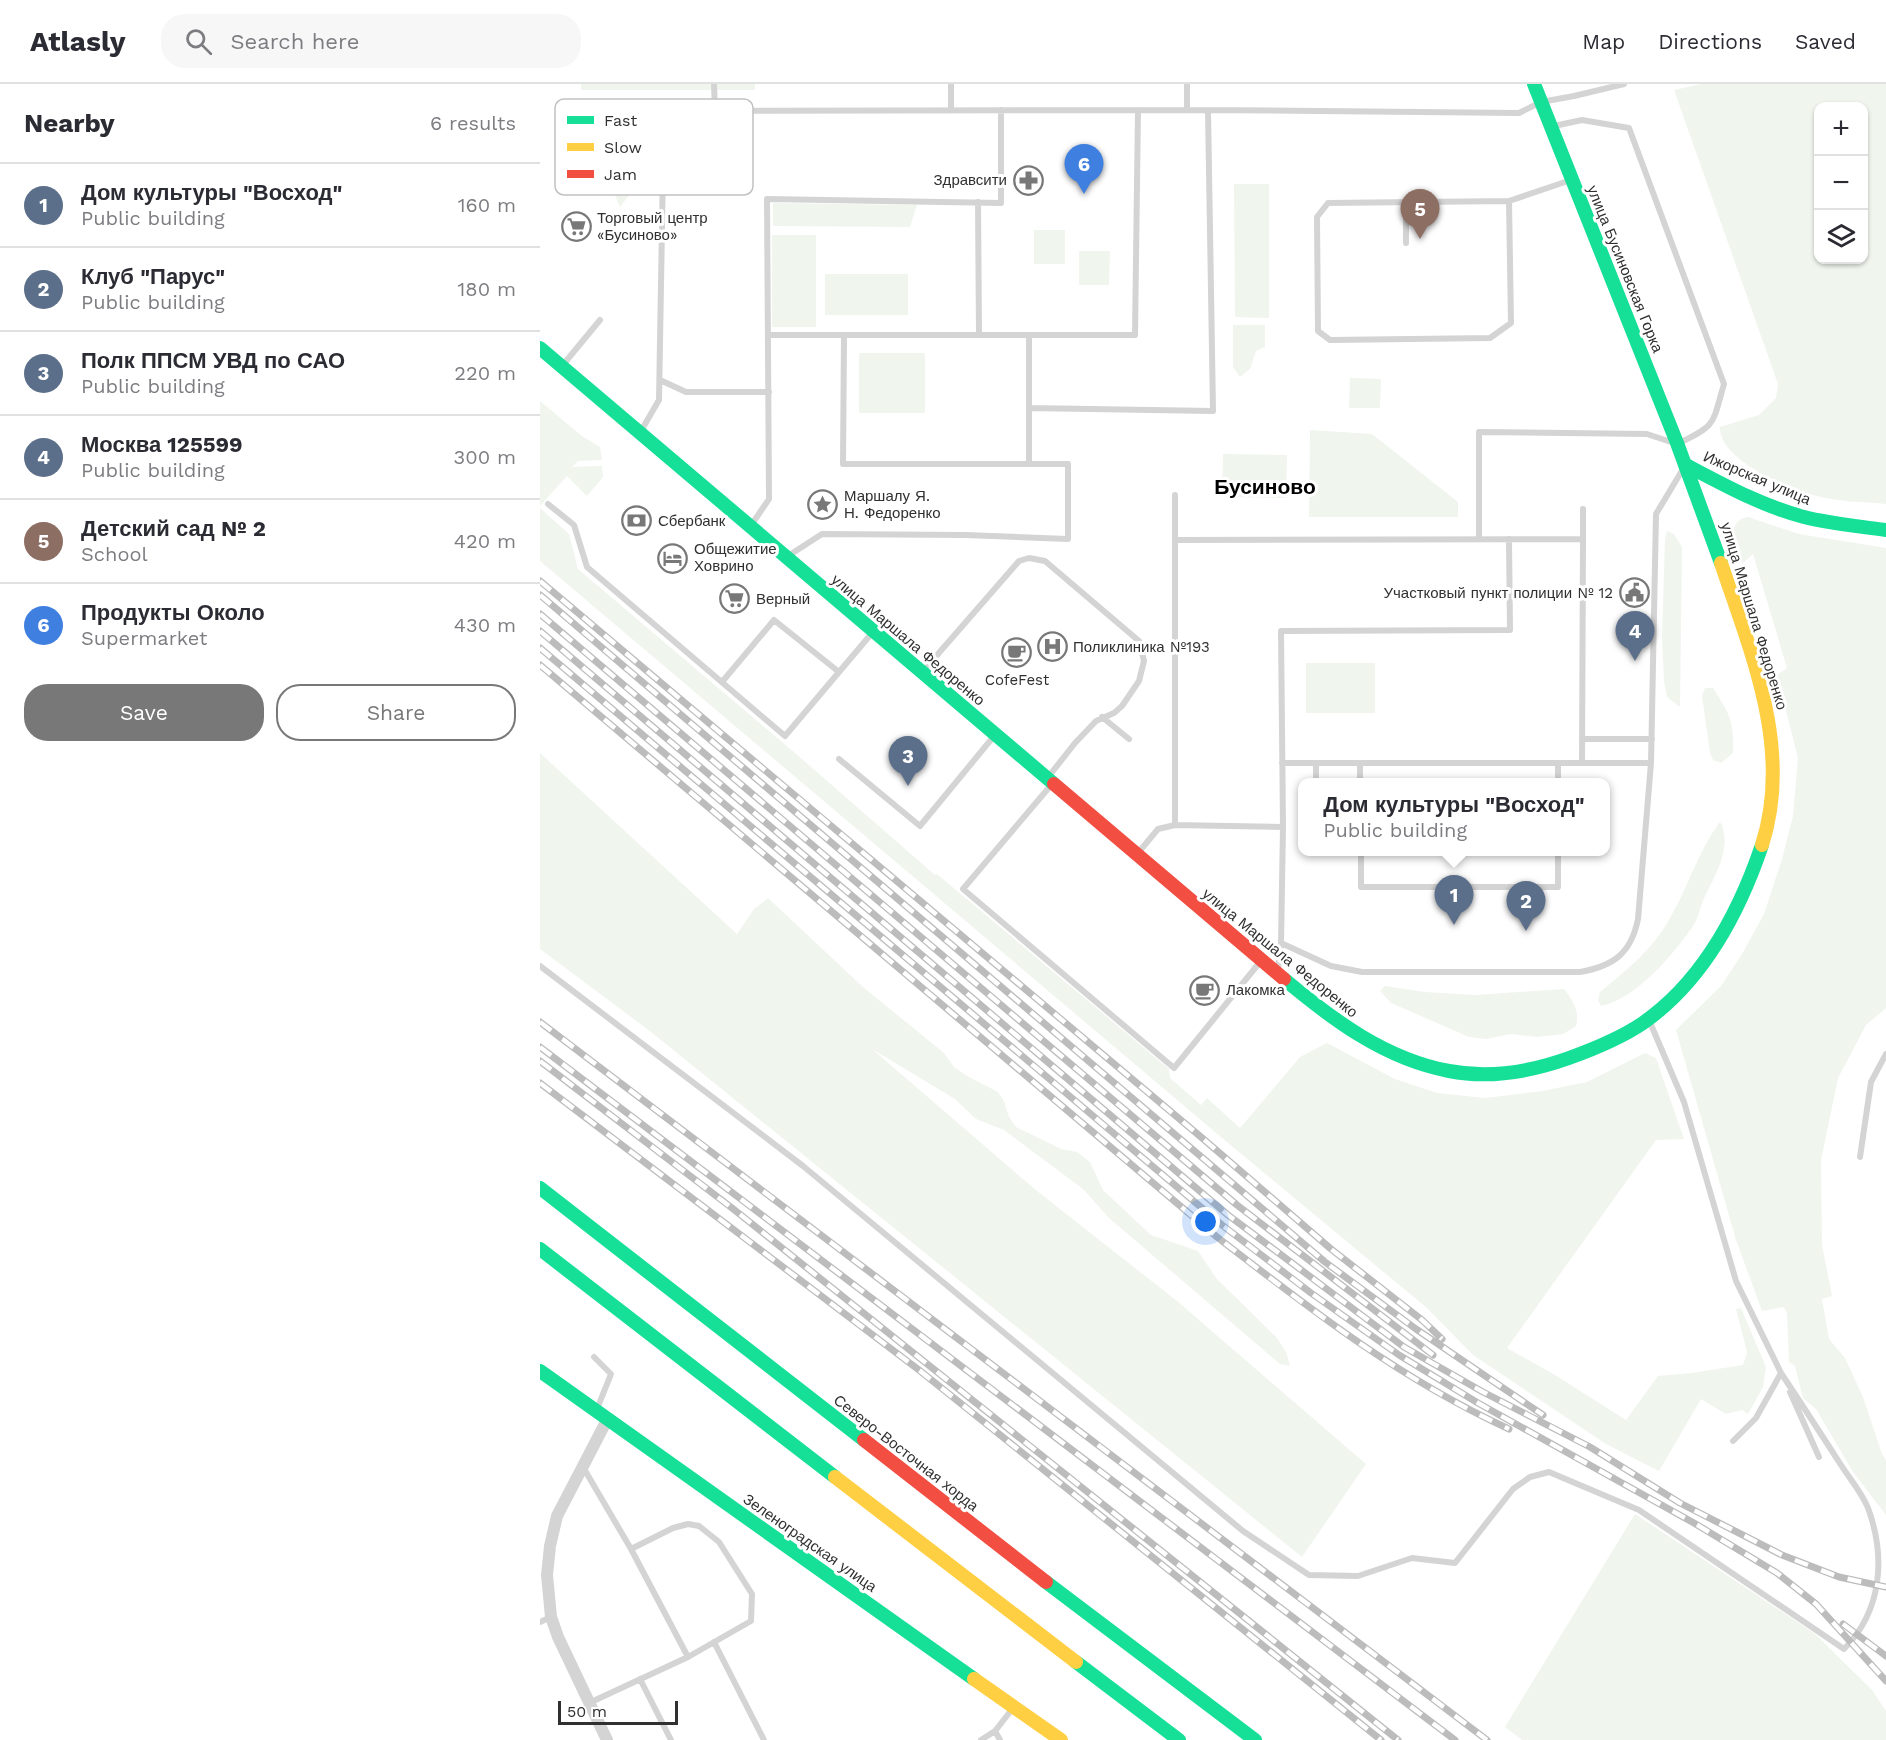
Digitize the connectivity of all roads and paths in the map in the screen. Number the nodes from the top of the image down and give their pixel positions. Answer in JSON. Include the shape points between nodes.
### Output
{"nodes":[{"id":1,"x":714,"y":84,"type":"edge"},
{"id":2,"x":951,"y":84,"type":"edge"},
{"id":3,"x":1187,"y":84,"type":"edge"},
{"id":4,"x":1534,"y":84,"type":"edge"},
{"id":5,"x":1624,"y":84,"type":"edge"},
{"id":6,"x":715,"y":99,"type":"edge"},
{"id":7,"x":1541,"y":102,"type":"junction"},
{"id":8,"x":951,"y":110,"type":"junction"},
{"id":9,"x":1001,"y":110,"type":"junction"},
{"id":10,"x":1138,"y":110,"type":"junction"},
{"id":11,"x":1187,"y":110,"type":"junction"},
{"id":12,"x":1208,"y":110,"type":"junction"},
{"id":13,"x":753,"y":111,"type":"edge"},
{"id":14,"x":1551,"y":127,"type":"junction"},
{"id":15,"x":1572,"y":179,"type":"junction"},
{"id":16,"x":662,"y":195,"type":"edge"},
{"id":17,"x":1509,"y":201,"type":"junction"},
{"id":18,"x":978,"y":202,"type":"junction"},
{"id":19,"x":1406,"y":202,"type":"junction"},
{"id":20,"x":1406,"y":243,"type":"dead end"},
{"id":21,"x":600,"y":320,"type":"dead end"},
{"id":22,"x":768,"y":335,"type":"junction"},
{"id":23,"x":979,"y":335,"type":"junction"},
{"id":24,"x":1029,"y":335,"type":"junction"},
{"id":25,"x":844,"y":336,"type":"junction"},
{"id":26,"x":540,"y":348,"type":"edge"},
{"id":27,"x":561,"y":366,"type":"junction"},
{"id":28,"x":660,"y":380,"type":"junction"},
{"id":29,"x":769,"y":392,"type":"junction"},
{"id":30,"x":1029,"y":408,"type":"junction"},
{"id":31,"x":640,"y":433,"type":"junction"},
{"id":32,"x":1677,"y":444,"type":"junction"},
{"id":33,"x":1029,"y":464,"type":"junction"},
{"id":34,"x":1686,"y":465,"type":"junction"},
{"id":35,"x":1175,"y":495,"type":"dead end"},
{"id":36,"x":548,"y":504,"type":"dead end"},
{"id":37,"x":1583,"y":509,"type":"dead end"},
{"id":38,"x":749,"y":528,"type":"junction"},
{"id":39,"x":1886,"y":530,"type":"edge"},
{"id":40,"x":1479,"y":539,"type":"junction"},
{"id":41,"x":1509,"y":539,"type":"junction"},
{"id":42,"x":1583,"y":539,"type":"junction"},
{"id":43,"x":1175,"y":540,"type":"junction"},
{"id":44,"x":785,"y":558,"type":"junction"},
{"id":45,"x":873,"y":632,"type":"junction"},
{"id":46,"x":839,"y":672,"type":"junction"},
{"id":47,"x":921,"y":673,"type":"junction"},
{"id":48,"x":722,"y":682,"type":"junction"},
{"id":49,"x":1102,"y":717,"type":"junction"},
{"id":50,"x":995,"y":735,"type":"junction"},
{"id":51,"x":1129,"y":739,"type":"dead end"},
{"id":52,"x":1582,"y":740,"type":"junction"},
{"id":53,"x":1652,"y":740,"type":"junction"},
{"id":54,"x":839,"y":759,"type":"dead end"},
{"id":55,"x":1282,"y":763,"type":"junction"},
{"id":56,"x":1316,"y":763,"type":"junction"},
{"id":57,"x":1360,"y":763,"type":"junction"},
{"id":58,"x":1558,"y":763,"type":"junction"},
{"id":59,"x":1582,"y":763,"type":"junction"},
{"id":60,"x":1651,"y":763,"type":"junction"},
{"id":61,"x":1316,"y":778,"type":"edge"},
{"id":62,"x":1360,"y":778,"type":"edge"},
{"id":63,"x":1558,"y":778,"type":"edge"},
{"id":64,"x":1050,"y":782,"type":"junction"},
{"id":65,"x":1175,"y":825,"type":"junction"},
{"id":66,"x":1283,"y":827,"type":"junction"},
{"id":67,"x":1136,"y":855,"type":"junction"},
{"id":68,"x":1361,"y":856,"type":"edge"},
{"id":69,"x":1558,"y":856,"type":"edge"},
{"id":70,"x":1281,"y":943,"type":"junction"},
{"id":71,"x":1261,"y":962,"type":"junction"},
{"id":72,"x":540,"y":966,"type":"edge"},
{"id":73,"x":1278,"y":976,"type":"junction"},
{"id":74,"x":1649,"y":1020,"type":"junction"},
{"id":75,"x":1886,"y":1054,"type":"edge"},
{"id":76,"x":1860,"y":1157,"type":"dead end"},
{"id":77,"x":540,"y":1188,"type":"edge"},
{"id":78,"x":540,"y":1250,"type":"edge"},
{"id":79,"x":594,"y":1357,"type":"dead end"},
{"id":80,"x":540,"y":1371,"type":"edge"},
{"id":81,"x":1781,"y":1373,"type":"junction"},
{"id":82,"x":601,"y":1416,"type":"junction"},
{"id":83,"x":1733,"y":1441,"type":"dead end"},
{"id":84,"x":1819,"y":1457,"type":"dead end"},
{"id":85,"x":583,"y":1467,"type":"junction"},
{"id":86,"x":631,"y":1549,"type":"junction"},
{"id":87,"x":546,"y":1619,"type":"edge"},
{"id":88,"x":714,"y":1642,"type":"junction"},
{"id":89,"x":688,"y":1657,"type":"junction"},
{"id":90,"x":640,"y":1679,"type":"junction"},
{"id":91,"x":589,"y":1703,"type":"junction"},
{"id":92,"x":1014,"y":1707,"type":"junction"},
{"id":93,"x":995,"y":1731,"type":"junction"},
{"id":94,"x":607,"y":1740,"type":"edge"},
{"id":95,"x":671,"y":1740,"type":"edge"},
{"id":96,"x":764,"y":1740,"type":"edge"},
{"id":97,"x":981,"y":1740,"type":"edge"},
{"id":98,"x":1000,"y":1740,"type":"edge"},
{"id":99,"x":1061,"y":1740,"type":"edge"},
{"id":100,"x":1179,"y":1740,"type":"edge"},
{"id":101,"x":1254,"y":1740,"type":"edge"}],
"edges":[{"from":1,"to":6,"type":"lane"},
{"from":2,"to":8,"type":"lane"},
{"from":3,"to":11,"type":"lane"},
{"from":4,"to":7,"type":"street","name":"улица Бусиновская Горка"},
{"from":5,"to":7,"type":"lane"},
{"from":7,"to":12,"type":"lane","via":[[1519,113]]},
{"from":7,"to":14,"type":"street","name":"улица Бусиновская Горка"},
{"from":8,"to":9,"type":"lane"},
{"from":8,"to":13,"type":"lane"},
{"from":9,"to":10,"type":"lane"},
{"from":9,"to":18,"type":"lane","via":[[1001,203]]},
{"from":10,"to":11,"type":"lane"},
{"from":10,"to":24,"type":"lane","via":[[1135,335]]},
{"from":11,"to":12,"type":"lane"},
{"from":12,"to":30,"type":"lane","via":[[1213,411]]},
{"from":14,"to":15,"type":"street","name":"улица Бусиновская Горка"},
{"from":14,"to":32,"type":"lane","via":[[1582,120],[1629,128],[1724,384],[1713,422]]},
{"from":15,"to":17,"type":"lane"},
{"from":15,"to":32,"type":"street","name":"улица Бусиновская Горка"},
{"from":16,"to":28,"type":"lane"},
{"from":17,"to":19,"type":"lane"},
{"from":17,"to":19,"type":"lane","via":[[1511,323],[1490,338],[1330,340],[1318,331],[1317,217],[1328,203]]},
{"from":18,"to":22,"type":"lane","via":[[767,200]]},
{"from":18,"to":23,"type":"lane"},
{"from":19,"to":20,"type":"lane"},
{"from":21,"to":27,"type":"lane"},
{"from":22,"to":25,"type":"lane"},
{"from":22,"to":29,"type":"lane"},
{"from":23,"to":24,"type":"lane"},
{"from":23,"to":25,"type":"lane"},
{"from":24,"to":30,"type":"lane"},
{"from":25,"to":33,"type":"lane","via":[[843,464]]},
{"from":26,"to":27,"type":"street","name":"улица Маршала Федоренко"},
{"from":27,"to":31,"type":"street","name":"улица Маршала Федоренко"},
{"from":28,"to":29,"type":"lane","via":[[686,392]]},
{"from":28,"to":31,"type":"lane","via":[[659,400]]},
{"from":29,"to":38,"type":"lane","via":[[769,499]]},
{"from":30,"to":33,"type":"lane"},
{"from":31,"to":38,"type":"street","name":"улица Маршала Федоренко"},
{"from":32,"to":34,"type":"street","name":"улица Бусиновская Горка"},
{"from":32,"to":40,"type":"lane","via":[[1647,434],[1479,432]]},
{"from":33,"to":44,"type":"lane","via":[[1068,464],[1068,539],[822,534]]},
{"from":34,"to":39,"type":"street","name":"Ижорская улица","via":[[1795,514]]},
{"from":34,"to":53,"type":"lane","via":[[1656,514]]},
{"from":34,"to":74,"type":"street","name":"улица Маршала Федоренко","via":[[1715,541],[1762,693],[1772,734],[1772,802],[1761,850],[1713,950],[1684,988]]},
{"from":35,"to":43,"type":"lane"},
{"from":36,"to":48,"type":"lane","via":[[574,525],[587,567]]},
{"from":37,"to":42,"type":"lane"},
{"from":38,"to":44,"type":"street","name":"улица Маршала Федоренко"},
{"from":40,"to":41,"type":"lane"},
{"from":40,"to":43,"type":"lane"},
{"from":41,"to":42,"type":"lane"},
{"from":41,"to":55,"type":"lane","via":[[1510,630],[1281,631]]},
{"from":42,"to":52,"type":"lane"},
{"from":43,"to":65,"type":"lane"},
{"from":44,"to":45,"type":"street","name":"улица Маршала Федоренко"},
{"from":45,"to":46,"type":"lane"},
{"from":45,"to":47,"type":"street","name":"улица Маршала Федоренко"},
{"from":46,"to":48,"type":"lane","via":[[774,620]]},
{"from":46,"to":48,"type":"lane","via":[[785,736]]},
{"from":47,"to":49,"type":"lane","via":[[1019,561],[1037,558],[1139,641],[1144,661],[1138,681],[1114,713]]},
{"from":47,"to":50,"type":"street","name":"улица Маршала Федоренко"},
{"from":49,"to":51,"type":"lane"},
{"from":49,"to":64,"type":"lane","via":[[1075,743]]},
{"from":50,"to":54,"type":"lane","via":[[920,826]]},
{"from":50,"to":64,"type":"street","name":"улица Маршала Федоренко"},
{"from":52,"to":53,"type":"lane"},
{"from":52,"to":59,"type":"lane"},
{"from":53,"to":60,"type":"lane"},
{"from":55,"to":56,"type":"lane"},
{"from":55,"to":66,"type":"lane"},
{"from":56,"to":57,"type":"lane"},
{"from":56,"to":61,"type":"lane"},
{"from":57,"to":58,"type":"lane"},
{"from":57,"to":62,"type":"lane"},
{"from":58,"to":59,"type":"lane"},
{"from":58,"to":63,"type":"lane"},
{"from":59,"to":60,"type":"lane"},
{"from":60,"to":70,"type":"lane","via":[[1635,935],[1628,948],[1602,968],[1580,972],[1362,972],[1331,966]]},
{"from":64,"to":67,"type":"street","name":"улица Маршала Федоренко"},
{"from":64,"to":71,"type":"lane","via":[[963,889],[1174,1068]]},
{"from":65,"to":66,"type":"lane"},
{"from":65,"to":67,"type":"lane","via":[[1158,829]]},
{"from":66,"to":70,"type":"lane"},
{"from":67,"to":71,"type":"street","name":"улица Маршала Федоренко"},
{"from":68,"to":69,"type":"lane","via":[[1361,888],[1558,888]]},
{"from":70,"to":73,"type":"lane"},
{"from":71,"to":73,"type":"street","name":"улица Маршала Федоренко"},
{"from":72,"to":81,"type":"lane","via":[[803,1166],[1243,1531],[1309,1575],[1358,1576],[1412,1558],[1455,1563],[1513,1489],[1549,1472],[1639,1510],[1844,1649],[1866,1619],[1877,1585],[1877,1540],[1867,1506]]},
{"from":73,"to":74,"type":"street","name":"улица Маршала Федоренко","via":[[1346,1029],[1377,1046],[1455,1072],[1493,1075],[1535,1068],[1603,1045]]},
{"from":74,"to":81,"type":"lane","via":[[1684,1102],[1736,1281]]},
{"from":75,"to":76,"type":"lane","via":[[1871,1082]]},
{"from":77,"to":101,"type":"street","name":"Северо-Восточная хорда"},
{"from":78,"to":100,"type":"street"},
{"from":79,"to":82,"type":"lane","via":[[611,1374]]},
{"from":80,"to":82,"type":"street","name":"Зеленоградская улица"},
{"from":81,"to":83,"type":"lane","via":[[1756,1418]]},
{"from":81,"to":84,"type":"lane"},
{"from":82,"to":85,"type":"street"},
{"from":82,"to":92,"type":"street","name":"Зеленоградская улица"},
{"from":85,"to":86,"type":"lane"},
{"from":85,"to":87,"type":"street","via":[[557,1516],[550,1546]]},
{"from":86,"to":88,"type":"lane","via":[[688,1524],[699,1526],[719,1542],[752,1594],[753,1607],[751,1621]]},
{"from":86,"to":89,"type":"lane"},
{"from":87,"to":91,"type":"street"},
{"from":88,"to":89,"type":"lane"},
{"from":88,"to":96,"type":"lane"},
{"from":89,"to":90,"type":"lane"},
{"from":90,"to":91,"type":"lane"},
{"from":90,"to":95,"type":"lane"},
{"from":91,"to":94,"type":"street"},
{"from":92,"to":93,"type":"lane"},
{"from":92,"to":99,"type":"street","name":"Зеленоградская улица"},
{"from":93,"to":97,"type":"lane"},
{"from":93,"to":98,"type":"lane"}]}
